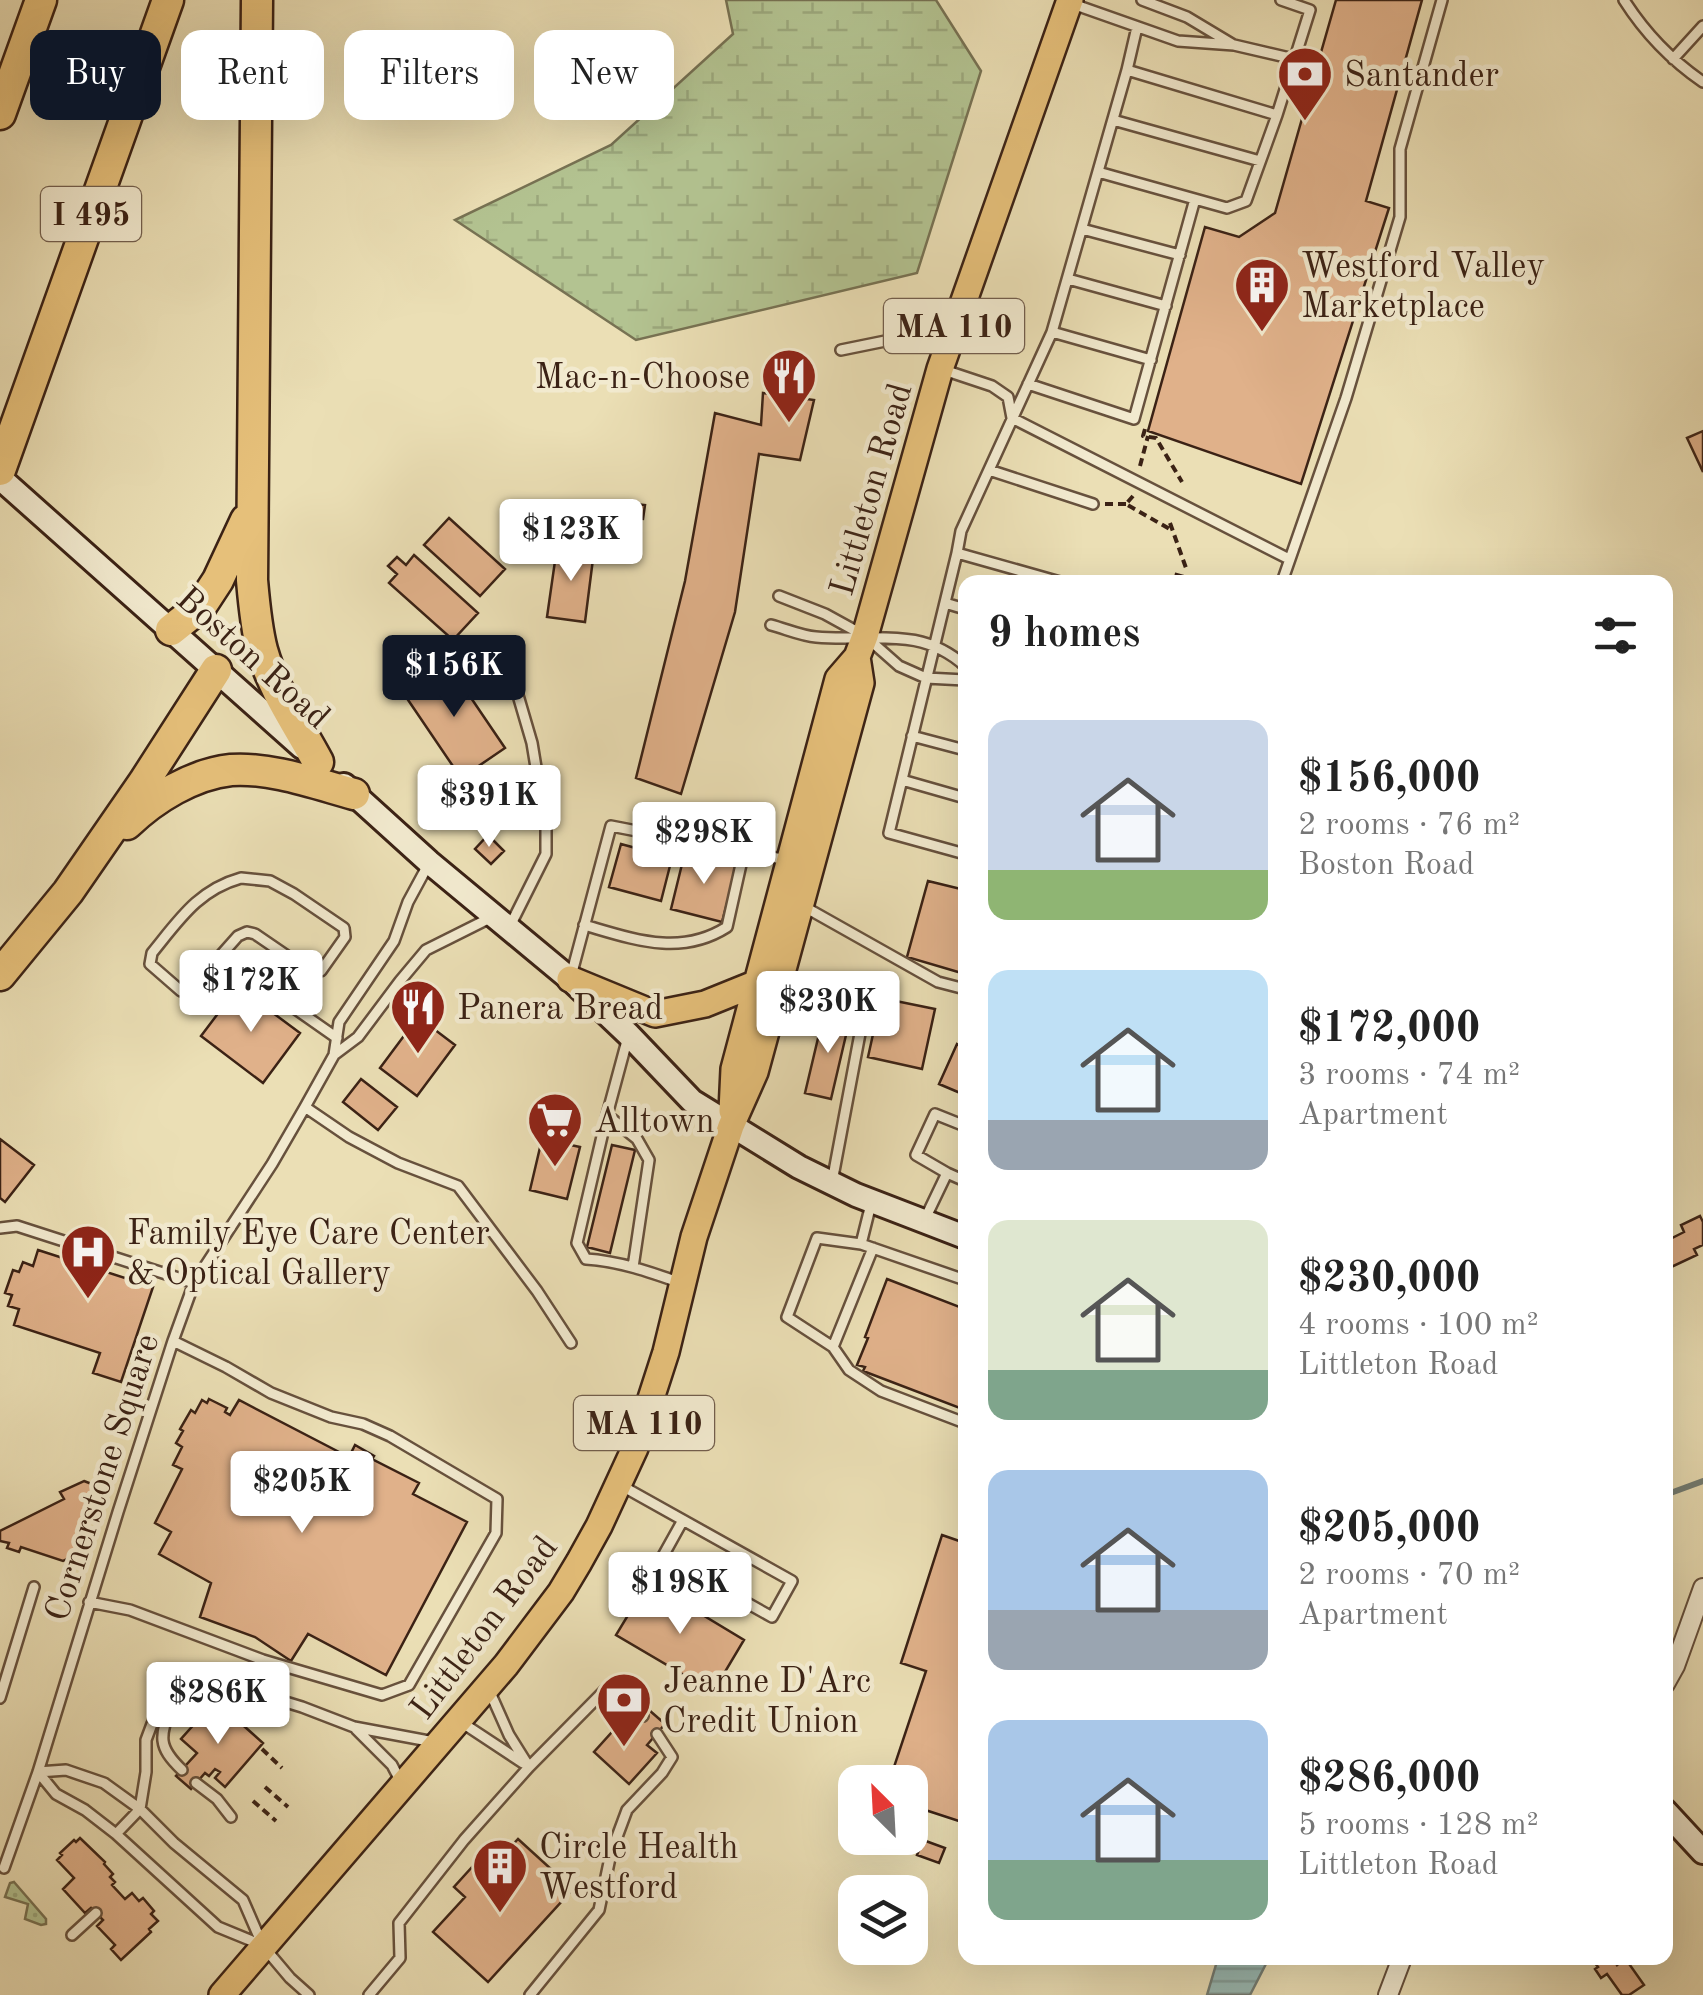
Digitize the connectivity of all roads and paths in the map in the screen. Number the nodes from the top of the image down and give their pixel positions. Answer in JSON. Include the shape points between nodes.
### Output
{"nodes":[{"id":1,"x":42,"y":0,"type":"edge"},
{"id":2,"x":168,"y":0,"type":"edge"},
{"id":3,"x":256,"y":0,"type":"edge"},
{"id":4,"x":1281,"y":0,"type":"edge"},
{"id":5,"x":1442,"y":0,"type":"edge"},
{"id":6,"x":1624,"y":0,"type":"edge"},
{"id":7,"x":1066,"y":1,"type":"edge"},
{"id":8,"x":1146,"y":1,"type":"edge"},
{"id":9,"x":1311,"y":5,"type":"edge"},
{"id":10,"x":1137,"y":26,"type":"junction"},
{"id":11,"x":1703,"y":26,"type":"edge"},
{"id":12,"x":1234,"y":45,"type":"junction"},
{"id":13,"x":1294,"y":59,"type":"junction"},
{"id":14,"x":1673,"y":59,"type":"junction"},
{"id":15,"x":1127,"y":70,"type":"junction"},
{"id":16,"x":1703,"y":82,"type":"edge"},
{"id":17,"x":0,"y":114,"type":"edge"},
{"id":18,"x":1276,"y":115,"type":"junction"},
{"id":19,"x":1113,"y":120,"type":"junction"},
{"id":20,"x":1260,"y":161,"type":"junction"},
{"id":21,"x":1098,"y":172,"type":"junction"},
{"id":22,"x":1196,"y":199,"type":"junction"},
{"id":23,"x":1082,"y":229,"type":"junction"},
{"id":24,"x":1180,"y":256,"type":"junction"},
{"id":25,"x":1068,"y":278,"type":"junction"},
{"id":26,"x":1166,"y":306,"type":"junction"},
{"id":27,"x":1052,"y":332,"type":"junction"},
{"id":28,"x":951,"y":335,"type":"junction"},
{"id":29,"x":841,"y":350,"type":"dead end"},
{"id":30,"x":1151,"y":360,"type":"junction"},
{"id":31,"x":940,"y":369,"type":"junction"},
{"id":32,"x":1028,"y":384,"type":"junction"},
{"id":33,"x":1148,"y":417,"type":"dead end"},
{"id":34,"x":1012,"y":418,"type":"junction"},
{"id":35,"x":1148,"y":436,"type":"junction"},
{"id":36,"x":1140,"y":466,"type":"dead end"},
{"id":37,"x":0,"y":470,"type":"edge"},
{"id":38,"x":988,"y":470,"type":"junction"},
{"id":39,"x":0,"y":478,"type":"edge"},
{"id":40,"x":1182,"y":482,"type":"dead end"},
{"id":41,"x":1134,"y":495,"type":"dead end"},
{"id":42,"x":253,"y":503,"type":"junction"},
{"id":43,"x":1093,"y":504,"type":"joint"},
{"id":44,"x":1126,"y":504,"type":"junction"},
{"id":45,"x":1170,"y":523,"type":"dead end"},
{"id":46,"x":1173,"y":531,"type":"junction"},
{"id":47,"x":957,"y":554,"type":"junction"},
{"id":48,"x":1289,"y":558,"type":"junction"},
{"id":49,"x":1186,"y":568,"type":"dead end"},
{"id":50,"x":1034,"y":575,"type":"edge"},
{"id":51,"x":1284,"y":575,"type":"edge"},
{"id":52,"x":778,"y":596,"type":"dead end"},
{"id":53,"x":945,"y":603,"type":"junction"},
{"id":54,"x":958,"y":607,"type":"edge"},
{"id":55,"x":772,"y":625,"type":"dead end"},
{"id":56,"x":171,"y":630,"type":"junction"},
{"id":57,"x":936,"y":645,"type":"junction"},
{"id":58,"x":861,"y":647,"type":"junction"},
{"id":59,"x":958,"y":661,"type":"edge"},
{"id":60,"x":216,"y":670,"type":"junction"},
{"id":61,"x":926,"y":678,"type":"junction"},
{"id":62,"x":958,"y":680,"type":"edge"},
{"id":63,"x":516,"y":684,"type":"dead end"},
{"id":64,"x":912,"y":736,"type":"junction"},
{"id":65,"x":958,"y":748,"type":"edge"},
{"id":66,"x":318,"y":762,"type":"junction"},
{"id":67,"x":902,"y":780,"type":"junction"},
{"id":68,"x":354,"y":794,"type":"junction"},
{"id":69,"x":958,"y":796,"type":"edge"},
{"id":70,"x":744,"y":852,"type":"junction"},
{"id":71,"x":958,"y":852,"type":"edge"},
{"id":72,"x":790,"y":860,"type":"junction"},
{"id":73,"x":429,"y":862,"type":"junction"},
{"id":74,"x":86,"y":864,"type":"junction"},
{"id":75,"x":800,"y":904,"type":"junction"},
{"id":76,"x":502,"y":922,"type":"junction"},
{"id":77,"x":584,"y":925,"type":"junction"},
{"id":78,"x":220,"y":956,"type":"junction"},
{"id":79,"x":0,"y":974,"type":"edge"},
{"id":80,"x":570,"y":978,"type":"junction"},
{"id":81,"x":767,"y":985,"type":"junction"},
{"id":82,"x":958,"y":988,"type":"edge"},
{"id":83,"x":628,"y":1034,"type":"junction"},
{"id":84,"x":336,"y":1038,"type":"junction"},
{"id":85,"x":334,"y":1056,"type":"junction"},
{"id":86,"x":306,"y":1107,"type":"junction"},
{"id":87,"x":607,"y":1114,"type":"junction"},
{"id":88,"x":958,"y":1123,"type":"edge"},
{"id":89,"x":731,"y":1126,"type":"junction"},
{"id":90,"x":947,"y":1173,"type":"junction"},
{"id":91,"x":958,"y":1178,"type":"edge"},
{"id":92,"x":832,"y":1183,"type":"junction"},
{"id":93,"x":872,"y":1201,"type":"junction"},
{"id":94,"x":924,"y":1222,"type":"junction"},
{"id":95,"x":0,"y":1228,"type":"edge"},
{"id":96,"x":958,"y":1234,"type":"edge"},
{"id":97,"x":860,"y":1244,"type":"junction"},
{"id":98,"x":873,"y":1248,"type":"junction"},
{"id":99,"x":633,"y":1267,"type":"junction"},
{"id":100,"x":958,"y":1278,"type":"edge"},
{"id":101,"x":194,"y":1283,"type":"junction"},
{"id":102,"x":682,"y":1283,"type":"junction"},
{"id":103,"x":173,"y":1341,"type":"junction"},
{"id":104,"x":571,"y":1343,"type":"dead end"},
{"id":105,"x":833,"y":1347,"type":"junction"},
{"id":106,"x":958,"y":1420,"type":"edge"},
{"id":107,"x":619,"y":1485,"type":"junction"},
{"id":108,"x":682,"y":1520,"type":"junction"},
{"id":109,"x":34,"y":1587,"type":"dead end"},
{"id":110,"x":1703,"y":1588,"type":"edge"},
{"id":111,"x":89,"y":1602,"type":"junction"},
{"id":112,"x":1673,"y":1670,"type":"edge"},
{"id":113,"x":488,"y":1687,"type":"junction"},
{"id":114,"x":0,"y":1698,"type":"edge"},
{"id":115,"x":172,"y":1703,"type":"junction"},
{"id":116,"x":643,"y":1716,"type":"dead end"},
{"id":117,"x":460,"y":1721,"type":"junction"},
{"id":118,"x":354,"y":1727,"type":"junction"},
{"id":119,"x":656,"y":1734,"type":"dead end"},
{"id":120,"x":440,"y":1743,"type":"junction"},
{"id":121,"x":262,"y":1749,"type":"dead end"},
{"id":122,"x":282,"y":1768,"type":"dead end"},
{"id":123,"x":529,"y":1768,"type":"junction"},
{"id":124,"x":182,"y":1770,"type":"dead end"},
{"id":125,"x":38,"y":1772,"type":"junction"},
{"id":126,"x":196,"y":1783,"type":"dead end"},
{"id":127,"x":265,"y":1787,"type":"dead end"},
{"id":128,"x":404,"y":1787,"type":"junction"},
{"id":129,"x":253,"y":1800,"type":"dead end"},
{"id":130,"x":288,"y":1807,"type":"dead end"},
{"id":131,"x":140,"y":1809,"type":"junction"},
{"id":132,"x":231,"y":1817,"type":"dead end"},
{"id":133,"x":1673,"y":1820,"type":"edge"},
{"id":134,"x":276,"y":1821,"type":"dead end"},
{"id":135,"x":116,"y":1834,"type":"junction"},
{"id":136,"x":1703,"y":1852,"type":"edge"},
{"id":137,"x":4,"y":1868,"type":"dead end"},
{"id":138,"x":96,"y":1913,"type":"dead end"},
{"id":139,"x":72,"y":1935,"type":"dead end"},
{"id":140,"x":264,"y":1946,"type":"junction"},
{"id":141,"x":1399,"y":1965,"type":"edge"},
{"id":142,"x":372,"y":1991,"type":"edge"},
{"id":143,"x":222,"y":1995,"type":"edge"},
{"id":144,"x":309,"y":1995,"type":"edge"},
{"id":145,"x":384,"y":1995,"type":"edge"},
{"id":146,"x":530,"y":1995,"type":"edge"},
{"id":147,"x":1388,"y":1995,"type":"edge"}],
"edges":[{"from":1,"to":17,"type":"highway"},
{"from":2,"to":37,"type":"highway","number":"I 495"},
{"from":3,"to":42,"type":"highway"},
{"from":4,"to":9,"type":"lane"},
{"from":5,"to":48,"type":"lane","via":[[1400,149],[1400,217]]},
{"from":6,"to":14,"type":"lane"},
{"from":7,"to":10,"type":"lane"},
{"from":7,"to":28,"type":"main road","name":"Littleton Road","number":"MA 110"},
{"from":8,"to":12,"type":"lane"},
{"from":9,"to":13,"type":"lane"},
{"from":10,"to":12,"type":"lane","via":[[1178,40]]},
{"from":10,"to":15,"type":"lane"},
{"from":11,"to":14,"type":"lane"},
{"from":12,"to":13,"type":"lane"},
{"from":13,"to":18,"type":"lane"},
{"from":14,"to":16,"type":"lane"},
{"from":15,"to":18,"type":"lane"},
{"from":15,"to":19,"type":"lane"},
{"from":18,"to":20,"type":"lane"},
{"from":19,"to":20,"type":"lane"},
{"from":19,"to":21,"type":"lane"},
{"from":20,"to":22,"type":"lane","via":[[1246,201],[1227,208]]},
{"from":21,"to":22,"type":"lane"},
{"from":21,"to":23,"type":"lane"},
{"from":22,"to":24,"type":"lane"},
{"from":23,"to":24,"type":"lane"},
{"from":23,"to":25,"type":"lane"},
{"from":24,"to":26,"type":"lane"},
{"from":25,"to":26,"type":"lane"},
{"from":25,"to":27,"type":"lane"},
{"from":26,"to":30,"type":"lane"},
{"from":27,"to":30,"type":"lane"},
{"from":27,"to":32,"type":"lane"},
{"from":28,"to":29,"type":"lane"},
{"from":28,"to":31,"type":"main road","name":"Littleton Road","number":"MA 110"},
{"from":30,"to":32,"type":"lane","via":[[1134,420]]},
{"from":31,"to":34,"type":"lane","via":[[992,386],[1008,397]]},
{"from":31,"to":58,"type":"main road","name":"Littleton Road","number":"MA 110"},
{"from":32,"to":34,"type":"lane"},
{"from":33,"to":35,"type":"path"},
{"from":34,"to":38,"type":"lane"},
{"from":34,"to":48,"type":"lane"},
{"from":35,"to":36,"type":"path"},
{"from":35,"to":40,"type":"path","via":[[1156,438]]},
{"from":38,"to":43,"type":"lane"},
{"from":38,"to":47,"type":"lane"},
{"from":39,"to":56,"type":"main road","name":"Boston Road"},
{"from":41,"to":44,"type":"path"},
{"from":42,"to":56,"type":"highway","via":[[218,580],[201,606]]},
{"from":42,"to":66,"type":"highway","via":[[252,580],[262,652]]},
{"from":43,"to":44,"type":"path"},
{"from":44,"to":46,"type":"path"},
{"from":45,"to":46,"type":"path"},
{"from":46,"to":49,"type":"path"},
{"from":47,"to":50,"type":"lane"},
{"from":47,"to":53,"type":"lane"},
{"from":48,"to":51,"type":"lane"},
{"from":52,"to":58,"type":"lane","via":[[825,614]]},
{"from":53,"to":54,"type":"lane"},
{"from":53,"to":57,"type":"lane"},
{"from":55,"to":58,"type":"lane"},
{"from":56,"to":60,"type":"main road","name":"Boston Road"},
{"from":57,"to":58,"type":"lane","via":[[910,639]]},
{"from":57,"to":59,"type":"lane"},
{"from":57,"to":61,"type":"lane"},
{"from":58,"to":61,"type":"lane"},
{"from":58,"to":72,"type":"main road","name":"Littleton Road","number":"MA 110","via":[[838,679]]},
{"from":58,"to":75,"type":"main road","name":"Littleton Road","number":"MA 110","via":[[861,683]]},
{"from":60,"to":66,"type":"main road","name":"Boston Road"},
{"from":60,"to":74,"type":"highway"},
{"from":61,"to":62,"type":"lane"},
{"from":61,"to":64,"type":"lane"},
{"from":63,"to":76,"type":"lane","via":[[532,743],[546,854]]},
{"from":64,"to":65,"type":"lane"},
{"from":64,"to":67,"type":"lane"},
{"from":66,"to":68,"type":"main road","name":"Boston Road"},
{"from":67,"to":69,"type":"lane"},
{"from":67,"to":71,"type":"lane","via":[[889,833]]},
{"from":68,"to":73,"type":"main road","name":"Boston Road"},
{"from":68,"to":74,"type":"highway","via":[[231,770],[163,794]]},
{"from":70,"to":72,"type":"lane"},
{"from":70,"to":77,"type":"lane","via":[[727,926],[714,935],[653,944]]},
{"from":70,"to":77,"type":"lane","via":[[611,826]]},
{"from":72,"to":81,"type":"main road","name":"Littleton Road","number":"MA 110"},
{"from":73,"to":76,"type":"main road","name":"Boston Road"},
{"from":73,"to":84,"type":"lane","name":"Cornerstone Square","via":[[394,941],[339,1022]]},
{"from":74,"to":79,"type":"highway"},
{"from":75,"to":81,"type":"main road","name":"Littleton Road","number":"MA 110"},
{"from":75,"to":82,"type":"lane"},
{"from":76,"to":80,"type":"main road","name":"Boston Road"},
{"from":76,"to":85,"type":"lane","name":"Cornerstone Square","via":[[426,950],[358,1037]]},
{"from":77,"to":80,"type":"lane"},
{"from":78,"to":78,"type":"lane","via":[[247,932],[308,971],[321,972],[345,937],[344,928],[270,881],[241,878],[200,897],[150,964],[181,992]]},
{"from":78,"to":84,"type":"lane"},
{"from":80,"to":81,"type":"main road","via":[[655,1014]]},
{"from":80,"to":83,"type":"main road","name":"Boston Road"},
{"from":81,"to":89,"type":"main road","name":"Littleton Road","number":"MA 110","via":[[755,1072]]},
{"from":81,"to":92,"type":"lane","via":[[865,1007]]},
{"from":83,"to":87,"type":"lane"},
{"from":83,"to":89,"type":"main road","name":"Boston Road","via":[[692,1101]]},
{"from":84,"to":85,"type":"lane","name":"Cornerstone Square"},
{"from":85,"to":86,"type":"lane","name":"Cornerstone Square"},
{"from":86,"to":101,"type":"lane","name":"Cornerstone Square"},
{"from":86,"to":104,"type":"lane","via":[[398,1163],[458,1186]]},
{"from":87,"to":99,"type":"lane","via":[[637,1139],[648,1160]]},
{"from":87,"to":99,"type":"lane","via":[[577,1244],[586,1259]]},
{"from":88,"to":90,"type":"lane","via":[[935,1114],[916,1156]]},
{"from":89,"to":92,"type":"main road","name":"Boston Road"},
{"from":89,"to":102,"type":"main road","name":"Littleton Road","number":"MA 110"},
{"from":90,"to":91,"type":"lane"},
{"from":90,"to":94,"type":"lane"},
{"from":92,"to":93,"type":"main road","name":"Boston Road"},
{"from":93,"to":94,"type":"main road","name":"Boston Road"},
{"from":93,"to":97,"type":"lane"},
{"from":94,"to":96,"type":"main road","name":"Boston Road"},
{"from":95,"to":101,"type":"lane","via":[[18,1226]]},
{"from":97,"to":98,"type":"lane"},
{"from":97,"to":105,"type":"lane","via":[[816,1238],[787,1317]]},
{"from":98,"to":100,"type":"lane"},
{"from":98,"to":105,"type":"lane"},
{"from":99,"to":102,"type":"lane"},
{"from":101,"to":103,"type":"lane","name":"Cornerstone Square"},
{"from":102,"to":107,"type":"main road","name":"Littleton Road","number":"MA 110","via":[[652,1400]]},
{"from":103,"to":111,"type":"lane","name":"Cornerstone Square"},
{"from":103,"to":111,"type":"lane","via":[[271,1393],[363,1424],[441,1465],[497,1499],[496,1533],[409,1685],[382,1695]]},
{"from":105,"to":106,"type":"lane","via":[[849,1370],[881,1392]]},
{"from":107,"to":108,"type":"lane"},
{"from":107,"to":113,"type":"main road","name":"Littleton Road","number":"MA 110","via":[[562,1592]]},
{"from":108,"to":108,"type":"lane","via":[[662,1556],[772,1617],[792,1581]]},
{"from":109,"to":114,"type":"lane"},
{"from":110,"to":112,"type":"street"},
{"from":111,"to":125,"type":"lane","name":"Cornerstone Square"},
{"from":113,"to":117,"type":"main road","name":"Littleton Road","number":"MA 110"},
{"from":113,"to":123,"type":"lane"},
{"from":115,"to":118,"type":"lane","via":[[189,1688],[222,1683]]},
{"from":115,"to":124,"type":"lane","via":[[162,1744]]},
{"from":115,"to":131,"type":"lane","via":[[146,1740]]},
{"from":116,"to":123,"type":"lane","via":[[607,1688]]},
{"from":117,"to":120,"type":"main road","name":"Littleton Road","number":"MA 110"},
{"from":117,"to":123,"type":"lane"},
{"from":118,"to":120,"type":"lane"},
{"from":118,"to":128,"type":"lane"},
{"from":119,"to":146,"type":"lane","via":[[672,1757],[627,1810],[599,1910]]},
{"from":120,"to":128,"type":"main road","name":"Littleton Road","number":"MA 110"},
{"from":121,"to":122,"type":"path"},
{"from":123,"to":142,"type":"lane","via":[[400,1923],[400,1958]]},
{"from":125,"to":131,"type":"lane","via":[[66,1770],[92,1778]]},
{"from":125,"to":135,"type":"lane","via":[[56,1794]]},
{"from":125,"to":137,"type":"lane","name":"Cornerstone Square"},
{"from":126,"to":132,"type":"lane"},
{"from":127,"to":130,"type":"path"},
{"from":128,"to":140,"type":"main road","name":"Littleton Road","number":"MA 110"},
{"from":129,"to":134,"type":"path"},
{"from":131,"to":135,"type":"lane"},
{"from":131,"to":140,"type":"lane","via":[[242,1900]]},
{"from":133,"to":136,"type":"main road"},
{"from":135,"to":140,"type":"lane","via":[[218,1927]]},
{"from":138,"to":139,"type":"lane"},
{"from":140,"to":143,"type":"main road","name":"Littleton Road","number":"MA 110"},
{"from":140,"to":144,"type":"lane"},
{"from":141,"to":147,"type":"street"},
{"from":142,"to":145,"type":"lane"}]}
